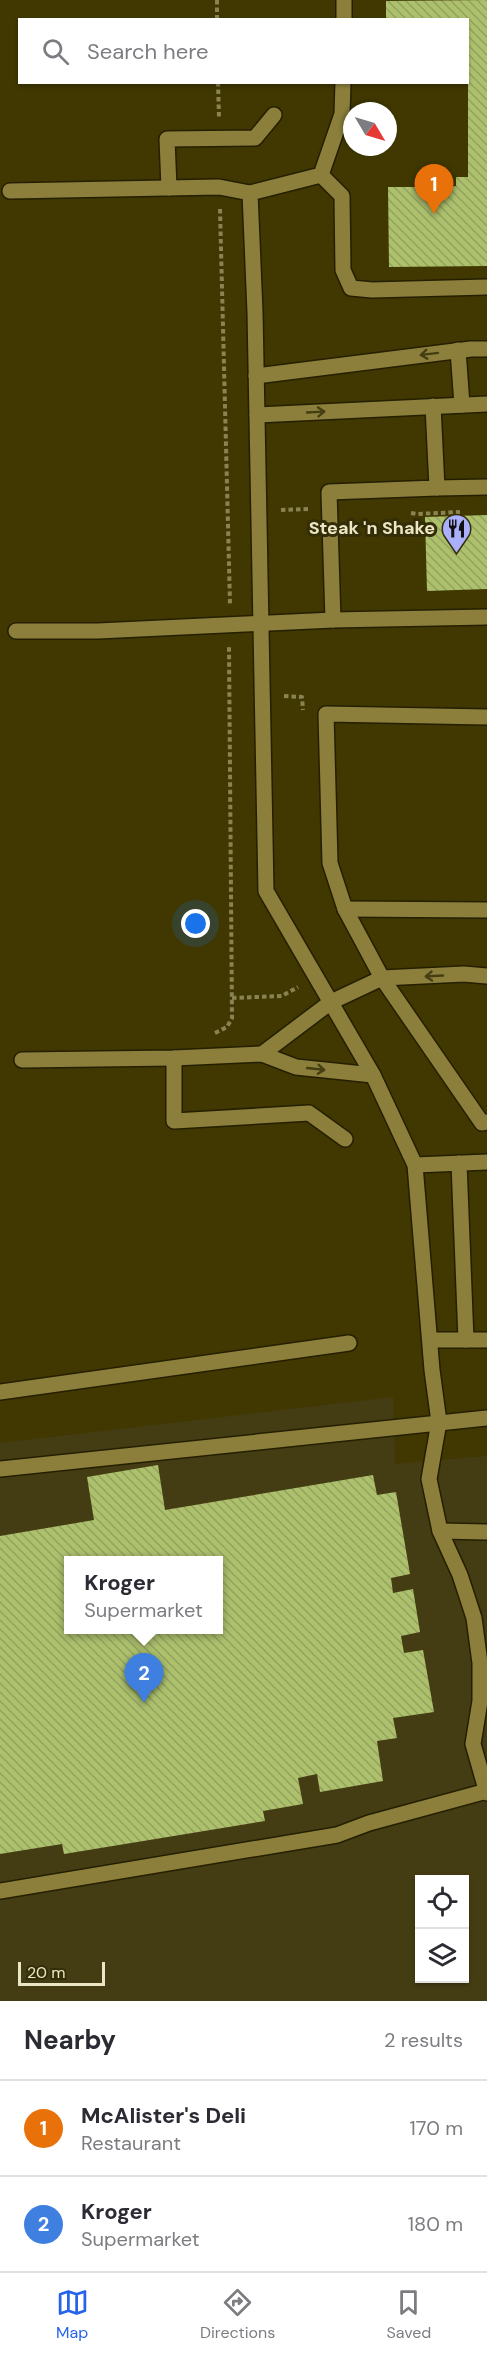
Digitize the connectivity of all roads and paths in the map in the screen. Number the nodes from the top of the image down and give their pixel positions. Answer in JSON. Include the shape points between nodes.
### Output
{"nodes":[{"id":1,"x":217,"y":0,"type":"edge"},
{"id":2,"x":344,"y":0,"type":"edge"},
{"id":3,"x":217,"y":18,"type":"edge"},
{"id":4,"x":344,"y":18,"type":"edge"},
{"id":5,"x":218,"y":84,"type":"edge"},
{"id":6,"x":343,"y":84,"type":"edge"},
{"id":7,"x":274,"y":115,"type":"dead end"},
{"id":8,"x":219,"y":139,"type":"junction"},
{"id":9,"x":321,"y":176,"type":"junction"},
{"id":10,"x":219,"y":187,"type":"junction"},
{"id":11,"x":169,"y":188,"type":"junction"},
{"id":12,"x":10,"y":191,"type":"dead end"},
{"id":13,"x":249,"y":193,"type":"junction"},
{"id":14,"x":487,"y":287,"type":"edge"},
{"id":15,"x":487,"y":349,"type":"edge"},
{"id":16,"x":458,"y":350,"type":"junction"},
{"id":17,"x":256,"y":376,"type":"junction"},
{"id":18,"x":487,"y":404,"type":"edge"},
{"id":19,"x":462,"y":405,"type":"junction"},
{"id":20,"x":433,"y":406,"type":"junction"},
{"id":21,"x":257,"y":415,"type":"junction"},
{"id":22,"x":487,"y":487,"type":"edge"},
{"id":23,"x":437,"y":488,"type":"junction"},
{"id":24,"x":487,"y":617,"type":"edge"},
{"id":25,"x":333,"y":620,"type":"junction"},
{"id":26,"x":261,"y":622,"type":"junction"},
{"id":27,"x":229,"y":626,"type":"junction"},
{"id":28,"x":16,"y":631,"type":"dead end"},
{"id":29,"x":487,"y":717,"type":"edge"},
{"id":30,"x":345,"y":909,"type":"junction"},
{"id":31,"x":487,"y":910,"type":"edge"},
{"id":32,"x":487,"y":976,"type":"edge"},
{"id":33,"x":317,"y":978,"type":"junction"},
{"id":34,"x":382,"y":978,"type":"junction"},
{"id":35,"x":232,"y":998,"type":"junction"},
{"id":36,"x":331,"y":1002,"type":"junction"},
{"id":37,"x":205,"y":1034,"type":"dead end"},
{"id":38,"x":262,"y":1054,"type":"junction"},
{"id":39,"x":22,"y":1059,"type":"dead end"},
{"id":40,"x":174,"y":1059,"type":"junction"},
{"id":41,"x":373,"y":1075,"type":"junction"},
{"id":42,"x":487,"y":1122,"type":"edge"},
{"id":43,"x":345,"y":1139,"type":"dead end"},
{"id":44,"x":487,"y":1162,"type":"edge"},
{"id":45,"x":459,"y":1163,"type":"junction"},
{"id":46,"x":415,"y":1165,"type":"junction"},
{"id":47,"x":430,"y":1340,"type":"junction"},
{"id":48,"x":466,"y":1340,"type":"junction"},
{"id":49,"x":487,"y":1340,"type":"edge"},
{"id":50,"x":349,"y":1343,"type":"dead end"},
{"id":51,"x":0,"y":1392,"type":"edge"},
{"id":52,"x":487,"y":1418,"type":"edge"},
{"id":53,"x":439,"y":1422,"type":"junction"},
{"id":54,"x":0,"y":1469,"type":"edge"},
{"id":55,"x":440,"y":1531,"type":"junction"},
{"id":56,"x":487,"y":1532,"type":"edge"},
{"id":57,"x":481,"y":1617,"type":"edge"},
{"id":58,"x":484,"y":1701,"type":"edge"},
{"id":59,"x":487,"y":1792,"type":"edge"},
{"id":60,"x":0,"y":1891,"type":"edge"}],
"edges":[{"from":1,"to":3,"type":"path"},
{"from":2,"to":4,"type":"lane"},
{"from":5,"to":8,"type":"path"},
{"from":6,"to":9,"type":"lane","via":[[342,114]]},
{"from":7,"to":8,"type":"lane","via":[[255,138]]},
{"from":8,"to":11,"type":"lane","via":[[167,139]]},
{"from":9,"to":13,"type":"lane"},
{"from":9,"to":14,"type":"lane","via":[[342,196],[343,270],[351,288]]},
{"from":10,"to":11,"type":"lane"},
{"from":10,"to":13,"type":"lane"},
{"from":10,"to":27,"type":"path"},
{"from":11,"to":12,"type":"lane"},
{"from":13,"to":17,"type":"lane"},
{"from":15,"to":16,"type":"lane"},
{"from":16,"to":17,"type":"lane","one_way":true},
{"from":16,"to":19,"type":"lane"},
{"from":17,"to":21,"type":"lane"},
{"from":18,"to":19,"type":"lane"},
{"from":19,"to":20,"type":"lane"},
{"from":21,"to":20,"type":"lane","one_way":true},
{"from":20,"to":23,"type":"lane"},
{"from":21,"to":26,"type":"lane"},
{"from":22,"to":23,"type":"lane"},
{"from":23,"to":25,"type":"lane","via":[[328,492]]},
{"from":24,"to":25,"type":"lane"},
{"from":25,"to":26,"type":"lane"},
{"from":26,"to":27,"type":"lane"},
{"from":26,"to":33,"type":"lane","via":[[267,891]]},
{"from":27,"to":28,"type":"lane"},
{"from":27,"to":35,"type":"path"},
{"from":29,"to":30,"type":"lane","via":[[326,714],[330,863]]},
{"from":30,"to":31,"type":"lane"},
{"from":30,"to":34,"type":"lane"},
{"from":32,"to":34,"type":"lane","one_way":true},
{"from":33,"to":35,"type":"path","via":[[282,996]]},
{"from":33,"to":36,"type":"lane"},
{"from":34,"to":36,"type":"lane"},
{"from":34,"to":42,"type":"lane","via":[[482,1123]]},
{"from":35,"to":37,"type":"path","via":[[232,1018],[227,1027]]},
{"from":36,"to":38,"type":"lane"},
{"from":36,"to":41,"type":"lane"},
{"from":38,"to":40,"type":"lane"},
{"from":38,"to":41,"type":"lane","one_way":true,"via":[[296,1067]]},
{"from":39,"to":40,"type":"lane"},
{"from":40,"to":43,"type":"lane","via":[[174,1121],[309,1113]]},
{"from":41,"to":46,"type":"lane"},
{"from":44,"to":45,"type":"lane"},
{"from":45,"to":46,"type":"lane"},
{"from":45,"to":48,"type":"lane"},
{"from":46,"to":47,"type":"lane"},
{"from":47,"to":48,"type":"lane"},
{"from":47,"to":53,"type":"lane"},
{"from":48,"to":49,"type":"lane"},
{"from":50,"to":51,"type":"lane"},
{"from":52,"to":53,"type":"lane"},
{"from":53,"to":54,"type":"lane"},
{"from":53,"to":55,"type":"lane","via":[[429,1479]]},
{"from":55,"to":56,"type":"lane"},
{"from":55,"to":57,"type":"lane"},
{"from":57,"to":58,"type":"lane"},
{"from":58,"to":59,"type":"lane","via":[[473,1744]]},
{"from":59,"to":60,"type":"lane","via":[[337,1835]]}]}
